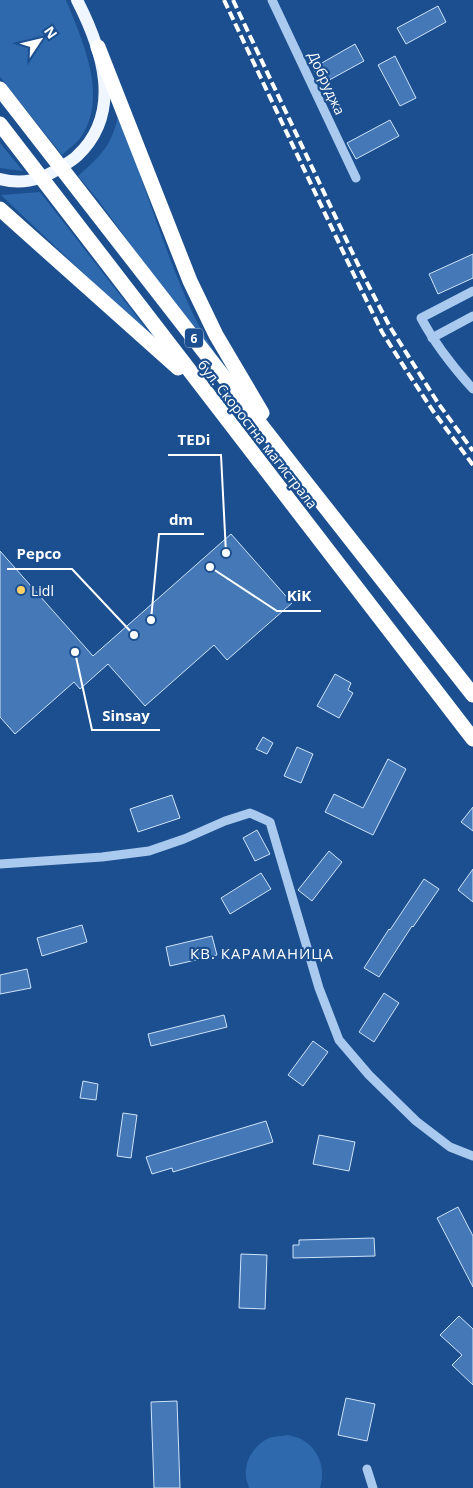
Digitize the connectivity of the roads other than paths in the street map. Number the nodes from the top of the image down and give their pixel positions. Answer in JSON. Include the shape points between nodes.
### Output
{"nodes":[{"id":1,"x":78,"y":0,"type":"edge"},
{"id":2,"x":272,"y":0,"type":"edge"},
{"id":3,"x":98,"y":47,"type":"junction"},
{"id":4,"x":0,"y":90,"type":"edge"},
{"id":5,"x":0,"y":124,"type":"edge"},
{"id":6,"x":356,"y":178,"type":"dead end"},
{"id":7,"x":0,"y":179,"type":"edge"},
{"id":8,"x":0,"y":209,"type":"edge"},
{"id":9,"x":473,"y":291,"type":"edge"},
{"id":10,"x":473,"y":316,"type":"edge"},
{"id":11,"x":432,"y":338,"type":"junction"},
{"id":12,"x":473,"y":389,"type":"edge"},
{"id":13,"x":208,"y":394,"type":"junction"},
{"id":14,"x":296,"y":470,"type":"junction"},
{"id":15,"x":473,"y":695,"type":"edge"},
{"id":16,"x":473,"y":738,"type":"edge"},
{"id":17,"x":0,"y":864,"type":"edge"},
{"id":18,"x":473,"y":1156,"type":"edge"},
{"id":19,"x":367,"y":1469,"type":"dead end"},
{"id":20,"x":373,"y":1488,"type":"edge"}],
"edges":[{"from":1,"to":3,"type":"main road"},
{"from":2,"to":6,"type":"street","name":"Добруджа"},
{"from":3,"to":7,"type":"main road","via":[[105,82],[105,103],[101,121],[91,139],[77,156],[51,174],[32,181]]},
{"from":3,"to":14,"type":"highway","via":[[190,281],[216,335]]},
{"from":4,"to":14,"type":"highway","name":"бул. Скоростна магистрала","number":"6"},
{"from":5,"to":13,"type":"highway","name":"бул. Скоростна магистрала","number":"6"},
{"from":8,"to":13,"type":"highway"},
{"from":9,"to":11,"type":"street","via":[[421,318]]},
{"from":10,"to":11,"type":"street"},
{"from":11,"to":12,"type":"street"},
{"from":13,"to":16,"type":"highway","name":"бул. Скоростна магистрала","number":"6"},
{"from":14,"to":15,"type":"highway","name":"бул. Скоростна магистрала","number":"6"},
{"from":17,"to":18,"type":"street","via":[[149,851],[250,813],[270,822],[318,988],[339,1040],[416,1121],[450,1147]]},
{"from":19,"to":20,"type":"street"}]}
